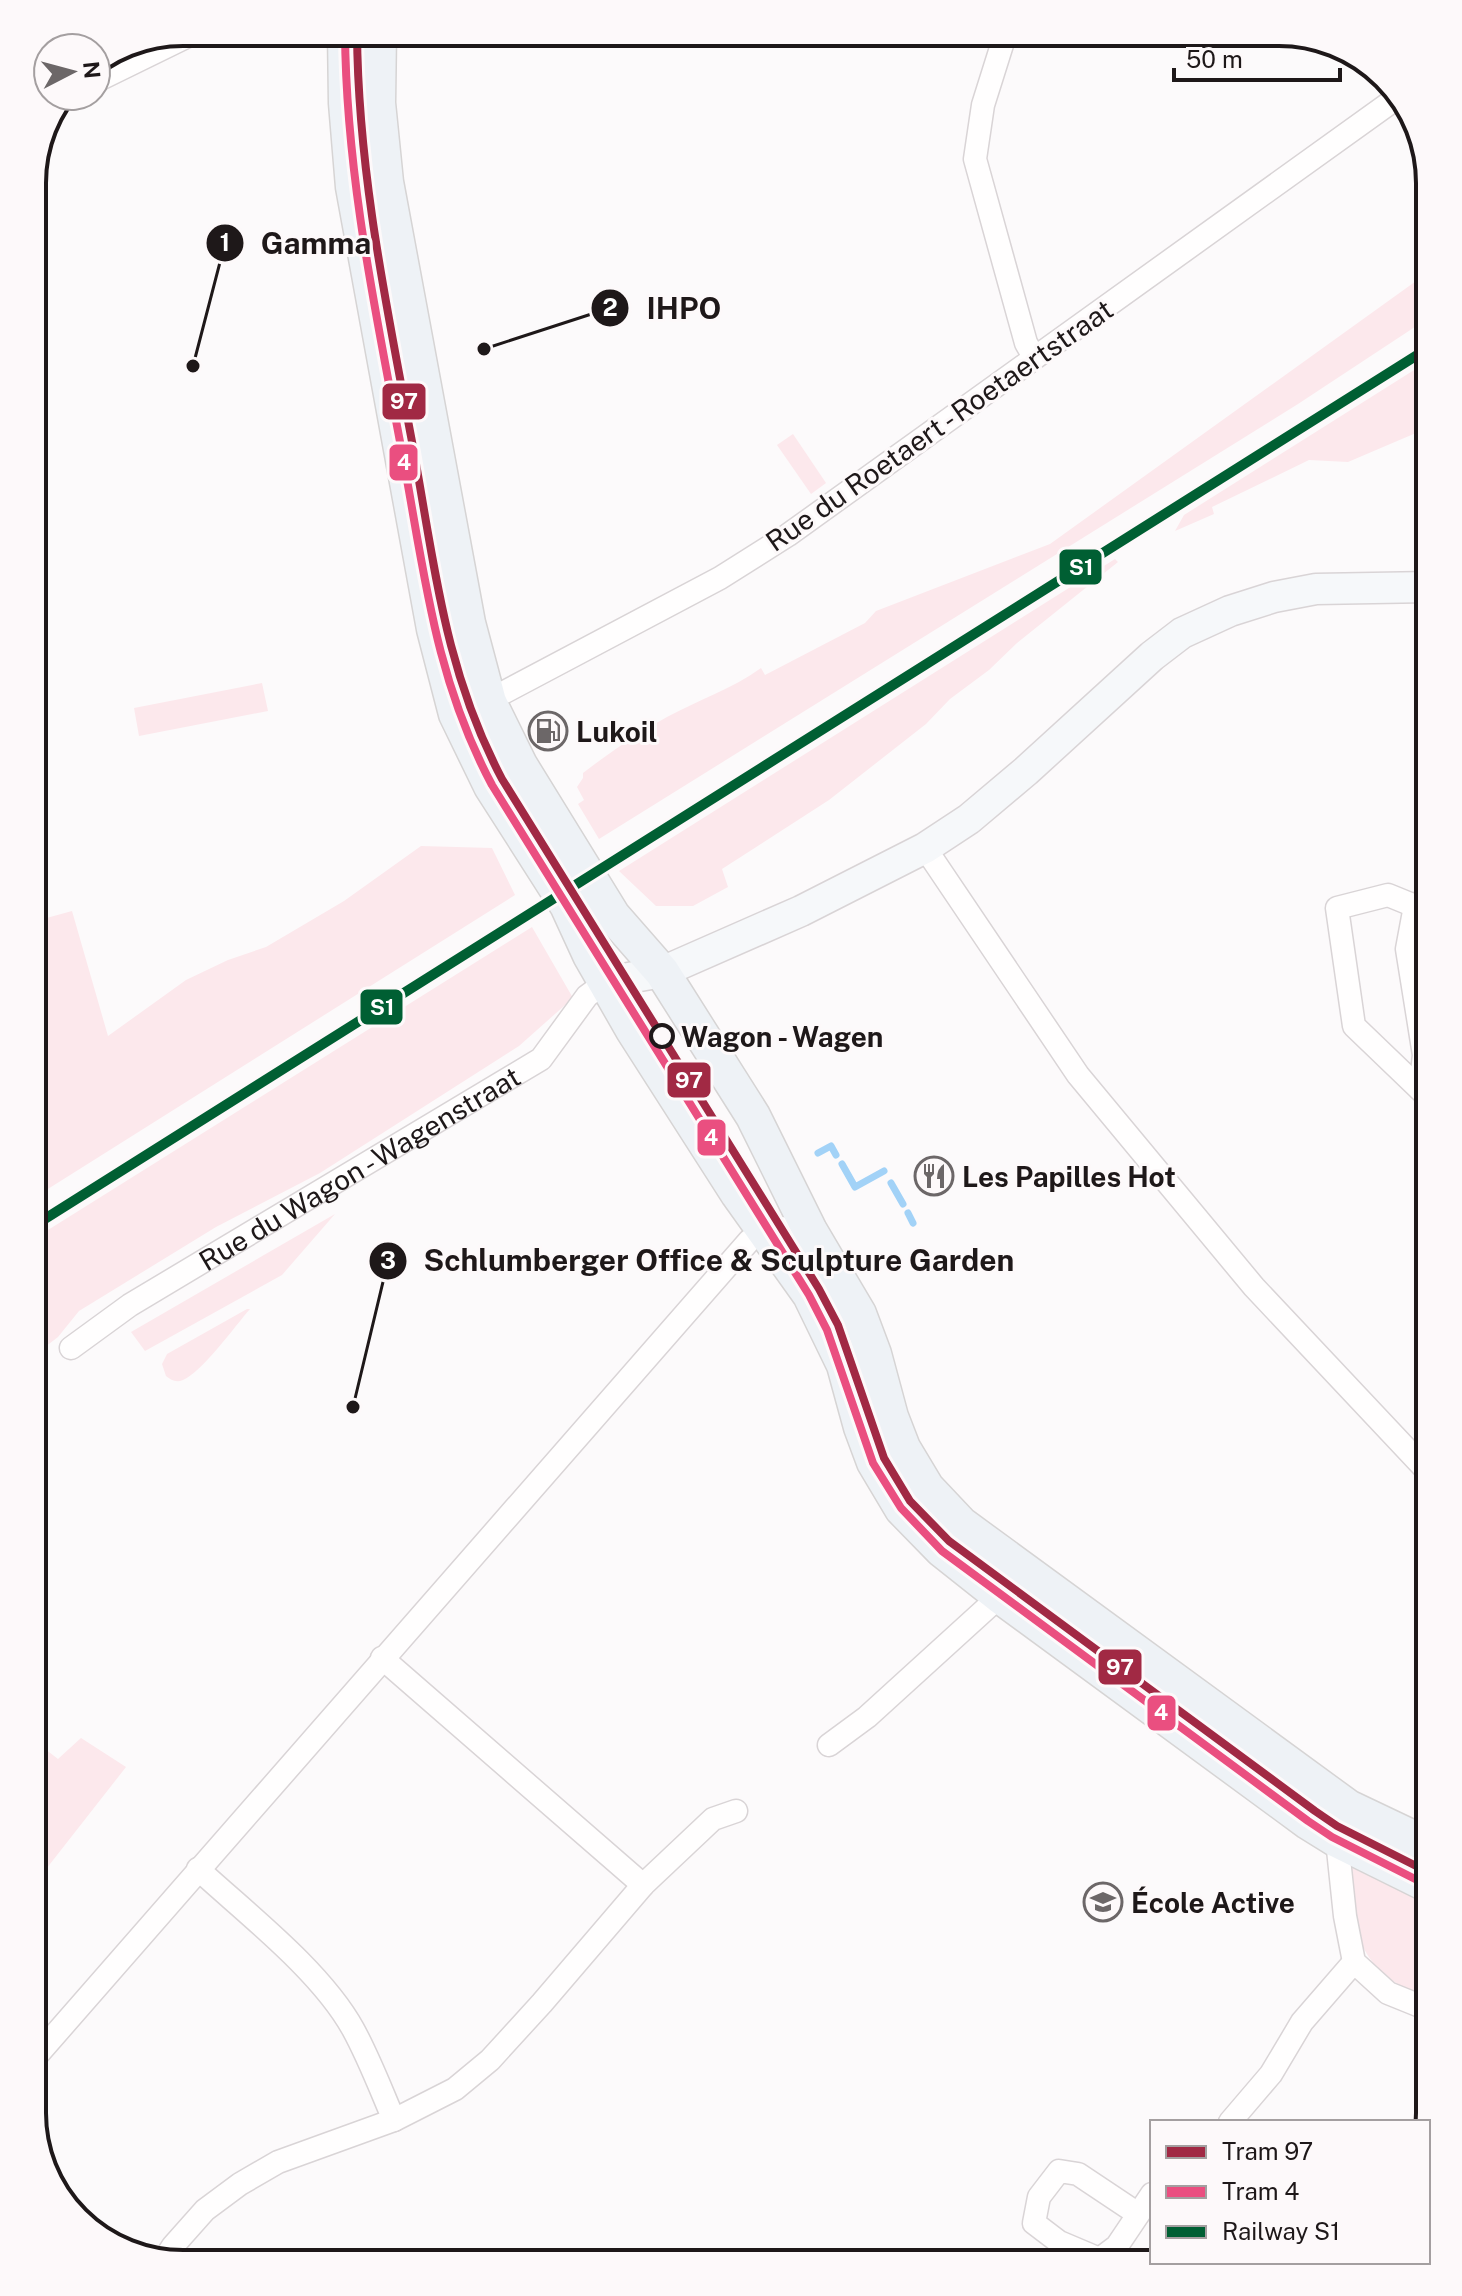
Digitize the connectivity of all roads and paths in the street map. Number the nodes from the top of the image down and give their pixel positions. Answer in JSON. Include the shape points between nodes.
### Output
{"nodes":[{"id":1,"x":345,"y":46,"type":"edge"},
{"id":2,"x":379,"y":46,"type":"edge"},
{"id":3,"x":1002,"y":46,"type":"edge"},
{"id":4,"x":163,"y":48,"type":"edge"},
{"id":5,"x":112,"y":73,"type":"edge"},
{"id":6,"x":1390,"y":103,"type":"edge"},
{"id":7,"x":1034,"y":357,"type":"junction"},
{"id":8,"x":1416,"y":587,"type":"edge"},
{"id":9,"x":489,"y":702,"type":"junction"},
{"id":10,"x":456,"y":714,"type":"junction"},
{"id":11,"x":925,"y":848,"type":"junction"},
{"id":12,"x":1416,"y":899,"type":"edge"},
{"id":13,"x":1416,"y":920,"type":"edge"},
{"id":14,"x":633,"y":978,"type":"junction"},
{"id":15,"x":1416,"y":1005,"type":"edge"},
{"id":16,"x":1416,"y":1085,"type":"edge"},
{"id":17,"x":765,"y":1231,"type":"junction"},
{"id":18,"x":810,"y":1231,"type":"junction"},
{"id":19,"x":71,"y":1348,"type":"dead end"},
{"id":20,"x":1416,"y":1459,"type":"edge"},
{"id":21,"x":1000,"y":1596,"type":"junction"},
{"id":22,"x":382,"y":1658,"type":"junction"},
{"id":23,"x":829,"y":1745,"type":"dead end"},
{"id":24,"x":736,"y":1811,"type":"dead end"},
{"id":25,"x":1416,"y":1839,"type":"edge"},
{"id":26,"x":1337,"y":1840,"type":"junction"},
{"id":27,"x":198,"y":1869,"type":"junction"},
{"id":28,"x":1416,"y":1879,"type":"edge"},
{"id":29,"x":643,"y":1885,"type":"junction"},
{"id":30,"x":1354,"y":1962,"type":"junction"},
{"id":31,"x":1416,"y":2004,"type":"edge"},
{"id":32,"x":46,"y":2045,"type":"edge"},
{"id":33,"x":394,"y":2120,"type":"junction"},
{"id":34,"x":1232,"y":2120,"type":"edge"},
{"id":35,"x":1150,"y":2197,"type":"edge"},
{"id":36,"x":1138,"y":2214,"type":"junction"},
{"id":37,"x":171,"y":2249,"type":"edge"},
{"id":38,"x":1079,"y":2250,"type":"edge"},
{"id":39,"x":1114,"y":2250,"type":"edge"}],
"edges":[{"from":1,"to":10,"type":"main road","via":[[353,187],[431,615]]},
{"from":2,"to":9,"type":"main road","via":[[386,182],[468,623]]},
{"from":3,"to":7,"type":"street","via":[[983,105],[975,159]]},
{"from":4,"to":5,"type":"street"},
{"from":6,"to":7,"type":"street","name":"Rue du Roetaert - Roetaertstraat"},
{"from":7,"to":9,"type":"street","name":"Rue du Roetaert - Roetaertstraat","via":[[754,557]]},
{"from":8,"to":11,"type":"street","via":[[1316,589],[1274,597],[1182,633],[969,819]]},
{"from":9,"to":10,"type":"street","name":"Rue du Roetaert - Roetaertstraat"},
{"from":9,"to":14,"type":"main road","via":[[520,765],[613,916]]},
{"from":10,"to":14,"type":"main road","via":[[491,786],[567,905],[583,942]]},
{"from":11,"to":14,"type":"street","via":[[801,911]]},
{"from":11,"to":20,"type":"street","via":[[1078,1075],[1254,1287]]},
{"from":12,"to":16,"type":"street","via":[[1388,895],[1337,908],[1354,1026]]},
{"from":13,"to":15,"type":"street","via":[[1407,949]]},
{"from":14,"to":17,"type":"main road","via":[[633,1030]]},
{"from":14,"to":18,"type":"main road","via":[[753,1116]]},
{"from":14,"to":19,"type":"street","name":"Rue du Wagon - Wagenstraat","via":[[587,996],[541,1059],[130,1305]]},
{"from":17,"to":18,"type":"street"},
{"from":17,"to":21,"type":"main road","via":[[829,1331],[874,1462],[902,1509],[942,1550]]},
{"from":17,"to":22,"type":"street","via":[[749,1241]]},
{"from":18,"to":25,"type":"main road","via":[[859,1314],[903,1448],[927,1488],[961,1524],[1348,1807]]},
{"from":21,"to":23,"type":"street"},
{"from":21,"to":26,"type":"main road"},
{"from":22,"to":27,"type":"street"},
{"from":22,"to":29,"type":"street"},
{"from":24,"to":29,"type":"street","via":[[713,1819]]},
{"from":26,"to":28,"type":"main road"},
{"from":26,"to":30,"type":"street"},
{"from":27,"to":32,"type":"street"},
{"from":27,"to":33,"type":"street","via":[[327,1994],[352,2028]]},
{"from":29,"to":33,"type":"street","via":[[490,2060],[455,2089]]},
{"from":30,"to":31,"type":"street","via":[[1388,1993]]},
{"from":30,"to":34,"type":"street","via":[[1302,2022],[1271,2074]]},
{"from":33,"to":37,"type":"street","via":[[278,2162],[240,2184],[205,2210]]},
{"from":35,"to":36,"type":"street"},
{"from":36,"to":38,"type":"street","via":[[1078,2174],[1059,2171],[1039,2197],[1034,2223]]},
{"from":36,"to":39,"type":"street"}]}
